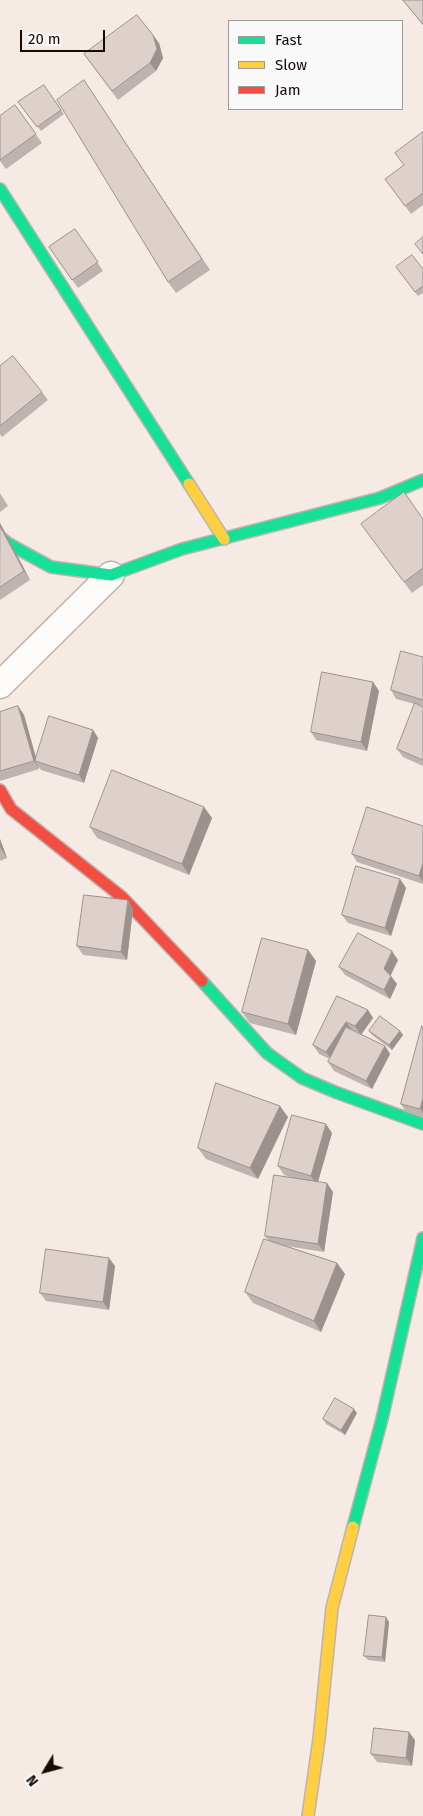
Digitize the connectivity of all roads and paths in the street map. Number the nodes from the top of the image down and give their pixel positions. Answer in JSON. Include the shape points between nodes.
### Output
{"nodes":[{"id":1,"x":0,"y":189,"type":"edge"},
{"id":2,"x":423,"y":480,"type":"edge"},
{"id":3,"x":0,"y":537,"type":"edge"},
{"id":4,"x":224,"y":539,"type":"junction"},
{"id":5,"x":111,"y":575,"type":"junction"},
{"id":6,"x":0,"y":685,"type":"edge"},
{"id":7,"x":0,"y":790,"type":"edge"},
{"id":8,"x":423,"y":1124,"type":"edge"},
{"id":9,"x":423,"y":1238,"type":"edge"},
{"id":10,"x":308,"y":1816,"type":"edge"}],
"edges":[{"from":1,"to":4,"type":"street"},
{"from":2,"to":4,"type":"street","via":[[380,498]]},
{"from":3,"to":5,"type":"street","via":[[51,567]]},
{"from":4,"to":5,"type":"street","via":[[182,549]]},
{"from":5,"to":6,"type":"street"},
{"from":7,"to":8,"type":"street","via":[[11,808],[122,897],[267,1053],[302,1078]]},
{"from":9,"to":10,"type":"street","via":[[382,1420],[332,1608]]}]}
